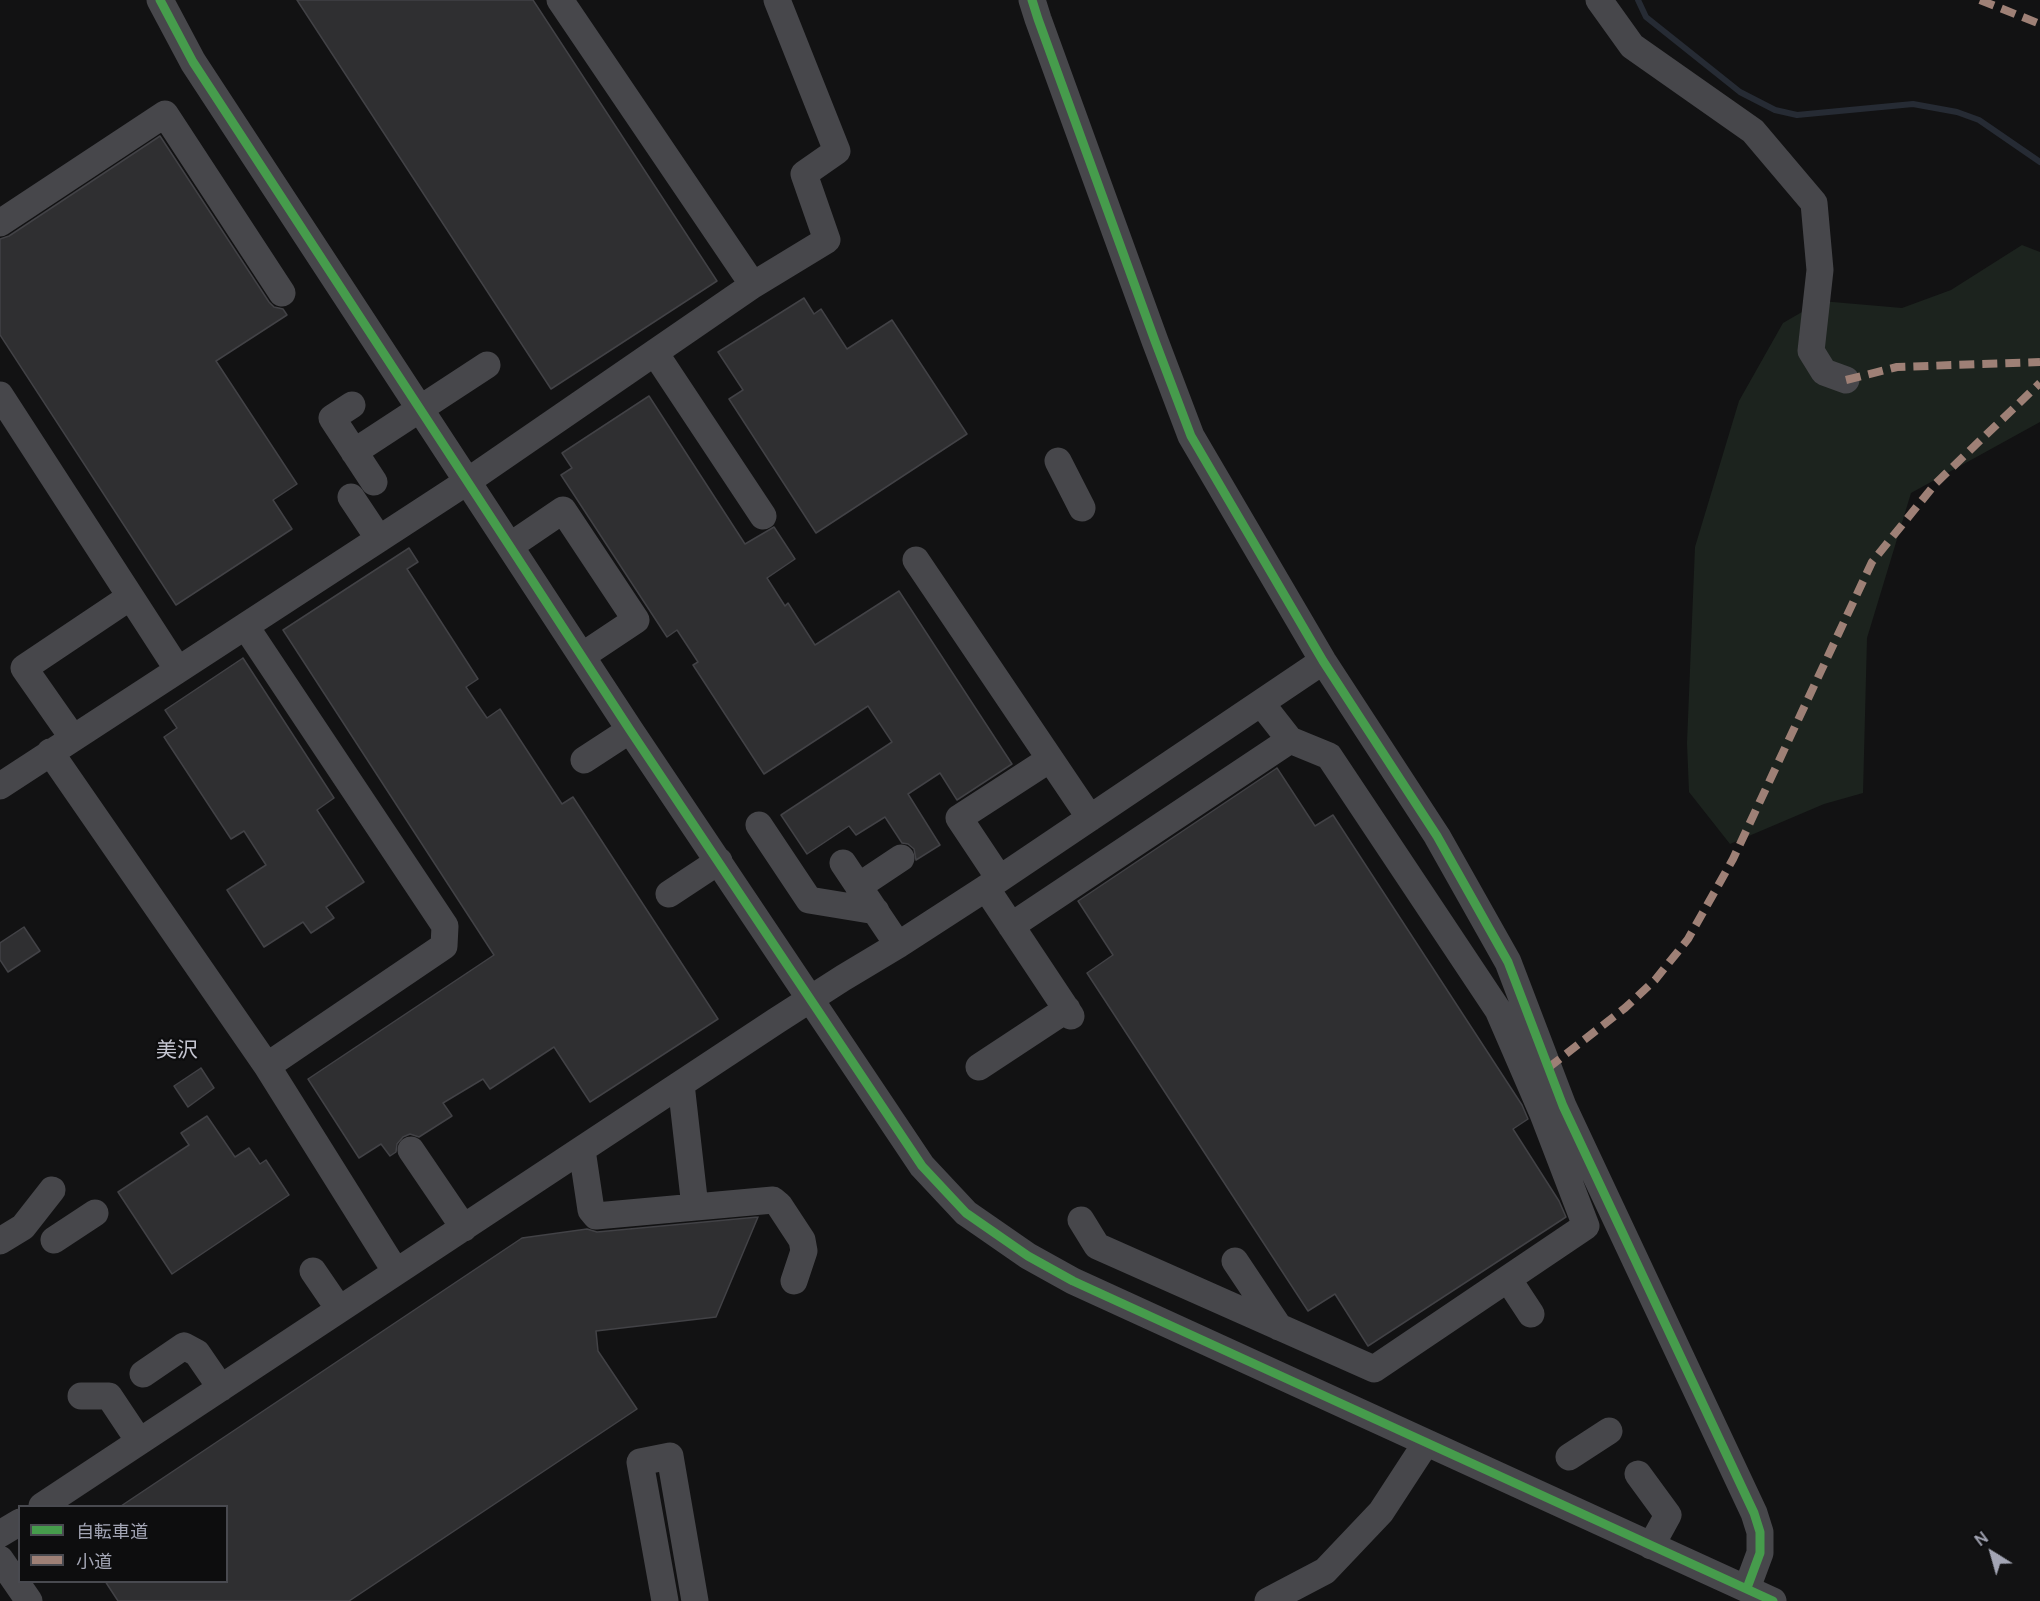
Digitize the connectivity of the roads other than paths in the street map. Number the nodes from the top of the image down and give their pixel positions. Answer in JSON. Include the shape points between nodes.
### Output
{"nodes":[{"id":1,"x":160,"y":0,"type":"edge"},
{"id":2,"x":560,"y":0,"type":"edge"},
{"id":3,"x":777,"y":0,"type":"edge"},
{"id":4,"x":1032,"y":0,"type":"edge"},
{"id":5,"x":1599,"y":0,"type":"edge"},
{"id":6,"x":0,"y":223,"type":"edge"},
{"id":7,"x":753,"y":285,"type":"junction"},
{"id":8,"x":282,"y":292,"type":"dead end"},
{"id":9,"x":655,"y":353,"type":"junction"},
{"id":10,"x":487,"y":365,"type":"dead end"},
{"id":11,"x":1846,"y":380,"type":"dead end"},
{"id":12,"x":0,"y":395,"type":"edge"},
{"id":13,"x":352,"y":405,"type":"dead end"},
{"id":14,"x":420,"y":410,"type":"junction"},
{"id":15,"x":354,"y":452,"type":"junction"},
{"id":16,"x":1058,"y":461,"type":"dead end"},
{"id":17,"x":468,"y":482,"type":"junction"},
{"id":18,"x":1082,"y":508,"type":"dead end"},
{"id":19,"x":763,"y":516,"type":"dead end"},
{"id":20,"x":380,"y":539,"type":"junction"},
{"id":21,"x":510,"y":546,"type":"junction"},
{"id":22,"x":916,"y":560,"type":"dead end"},
{"id":23,"x":130,"y":597,"type":"junction"},
{"id":24,"x":246,"y":627,"type":"junction"},
{"id":25,"x":582,"y":656,"type":"junction"},
{"id":26,"x":1323,"y":661,"type":"junction"},
{"id":27,"x":178,"y":670,"type":"junction"},
{"id":28,"x":1261,"y":703,"type":"junction"},
{"id":29,"x":630,"y":730,"type":"junction"},
{"id":30,"x":73,"y":738,"type":"junction"},
{"id":31,"x":1290,"y":740,"type":"junction"},
{"id":32,"x":50,"y":752,"type":"junction"},
{"id":33,"x":1050,"y":759,"type":"junction"},
{"id":34,"x":584,"y":760,"type":"dead end"},
{"id":35,"x":0,"y":786,"type":"edge"},
{"id":36,"x":1090,"y":818,"type":"junction"},
{"id":37,"x":759,"y":825,"type":"dead end"},
{"id":38,"x":900,"y":858,"type":"dead end"},
{"id":39,"x":718,"y":861,"type":"junction"},
{"id":40,"x":843,"y":863,"type":"dead end"},
{"id":41,"x":992,"y":883,"type":"junction"},
{"id":42,"x":859,"y":886,"type":"junction"},
{"id":43,"x":669,"y":894,"type":"dead end"},
{"id":44,"x":876,"y":911,"type":"junction"},
{"id":45,"x":1011,"y":926,"type":"junction"},
{"id":46,"x":898,"y":945,"type":"junction"},
{"id":47,"x":810,"y":999,"type":"junction"},
{"id":48,"x":267,"y":1066,"type":"junction"},
{"id":49,"x":979,"y":1068,"type":"dead end"},
{"id":50,"x":681,"y":1084,"type":"junction"},
{"id":51,"x":411,"y":1150,"type":"dead end"},
{"id":52,"x":582,"y":1150,"type":"junction"},
{"id":53,"x":52,"y":1190,"type":"dead end"},
{"id":54,"x":695,"y":1207,"type":"junction"},
{"id":55,"x":95,"y":1213,"type":"dead end"},
{"id":56,"x":1081,"y":1220,"type":"dead end"},
{"id":57,"x":464,"y":1228,"type":"junction"},
{"id":58,"x":54,"y":1240,"type":"dead end"},
{"id":59,"x":0,"y":1241,"type":"edge"},
{"id":60,"x":1235,"y":1261,"type":"dead end"},
{"id":61,"x":313,"y":1271,"type":"dead end"},
{"id":62,"x":396,"y":1272,"type":"junction"},
{"id":63,"x":1508,"y":1279,"type":"junction"},
{"id":64,"x":794,"y":1281,"type":"dead end"},
{"id":65,"x":339,"y":1309,"type":"junction"},
{"id":66,"x":1531,"y":1314,"type":"dead end"},
{"id":67,"x":1279,"y":1327,"type":"junction"},
{"id":68,"x":143,"y":1374,"type":"dead end"},
{"id":69,"x":221,"y":1388,"type":"junction"},
{"id":70,"x":81,"y":1396,"type":"dead end"},
{"id":71,"x":1609,"y":1431,"type":"dead end"},
{"id":72,"x":139,"y":1441,"type":"junction"},
{"id":73,"x":1426,"y":1443,"type":"junction"},
{"id":74,"x":1569,"y":1457,"type":"dead end"},
{"id":75,"x":1638,"y":1473,"type":"dead end"},
{"id":76,"x":43,"y":1505,"type":"edge"},
{"id":77,"x":18,"y":1523,"type":"edge"},
{"id":78,"x":0,"y":1534,"type":"edge"},
{"id":79,"x":1651,"y":1546,"type":"junction"},
{"id":80,"x":0,"y":1559,"type":"edge"},
{"id":81,"x":1747,"y":1588,"type":"junction"},
{"id":82,"x":29,"y":1601,"type":"edge"},
{"id":83,"x":665,"y":1601,"type":"edge"},
{"id":84,"x":695,"y":1601,"type":"edge"},
{"id":85,"x":1268,"y":1601,"type":"edge"},
{"id":86,"x":1773,"y":1601,"type":"edge"}],
"edges":[{"from":1,"to":14,"type":"street","via":[[193,62]]},
{"from":2,"to":7,"type":"street"},
{"from":3,"to":7,"type":"street","via":[[837,151],[804,174],[827,240]]},
{"from":4,"to":26,"type":"street","via":[[1191,436]]},
{"from":5,"to":11,"type":"street","via":[[1632,46],[1753,131],[1814,203],[1820,270],[1811,351],[1824,372]]},
{"from":6,"to":8,"type":"street","via":[[165,114]]},
{"from":7,"to":9,"type":"street"},
{"from":9,"to":17,"type":"street"},
{"from":9,"to":19,"type":"street"},
{"from":10,"to":14,"type":"street"},
{"from":12,"to":23,"type":"street"},
{"from":13,"to":15,"type":"street","via":[[332,418]]},
{"from":14,"to":15,"type":"street"},
{"from":14,"to":17,"type":"street"},
{"from":15,"to":20,"type":"street","via":[[356,493]]},
{"from":16,"to":18,"type":"street"},
{"from":17,"to":20,"type":"street"},
{"from":17,"to":21,"type":"street"},
{"from":20,"to":24,"type":"street"},
{"from":21,"to":25,"type":"street"},
{"from":21,"to":25,"type":"street","via":[[563,510],[636,620]]},
{"from":22,"to":33,"type":"street"},
{"from":23,"to":27,"type":"street"},
{"from":23,"to":30,"type":"street","via":[[24,668]]},
{"from":24,"to":27,"type":"street"},
{"from":24,"to":48,"type":"street","via":[[445,926],[444,946]]},
{"from":25,"to":29,"type":"street"},
{"from":26,"to":28,"type":"street"},
{"from":26,"to":81,"type":"street","via":[[1437,836],[1508,962],[1563,1106],[1754,1513],[1760,1532],[1760,1553]]},
{"from":27,"to":30,"type":"street"},
{"from":28,"to":31,"type":"street"},
{"from":28,"to":36,"type":"street"},
{"from":29,"to":34,"type":"street"},
{"from":29,"to":39,"type":"street"},
{"from":30,"to":32,"type":"street"},
{"from":31,"to":45,"type":"street"},
{"from":31,"to":63,"type":"street","via":[[1329,756],[1498,1010],[1543,1114],[1586,1226]]},
{"from":32,"to":35,"type":"street"},
{"from":32,"to":48,"type":"street"},
{"from":33,"to":36,"type":"street"},
{"from":33,"to":41,"type":"street","via":[[959,818]]},
{"from":36,"to":41,"type":"street"},
{"from":37,"to":44,"type":"street","via":[[811,885],[809,900]]},
{"from":38,"to":42,"type":"street"},
{"from":39,"to":43,"type":"street"},
{"from":39,"to":47,"type":"street"},
{"from":40,"to":42,"type":"street"},
{"from":41,"to":45,"type":"street"},
{"from":41,"to":46,"type":"street"},
{"from":42,"to":44,"type":"street"},
{"from":44,"to":46,"type":"street"},
{"from":45,"to":49,"type":"street","via":[[1069,1012]]},
{"from":46,"to":47,"type":"street"},
{"from":47,"to":50,"type":"street"},
{"from":47,"to":73,"type":"street","via":[[922,1166],[966,1213],[1028,1256],[1073,1281]]},
{"from":48,"to":62,"type":"street"},
{"from":50,"to":52,"type":"street"},
{"from":50,"to":54,"type":"street"},
{"from":51,"to":57,"type":"street"},
{"from":52,"to":54,"type":"street","via":[[591,1210],[596,1216]]},
{"from":52,"to":57,"type":"street"},
{"from":53,"to":59,"type":"street","via":[[23,1227]]},
{"from":54,"to":64,"type":"street","via":[[773,1200],[802,1240],[804,1251]]},
{"from":55,"to":58,"type":"street"},
{"from":56,"to":67,"type":"street","via":[[1097,1246]]},
{"from":57,"to":62,"type":"street"},
{"from":60,"to":67,"type":"street"},
{"from":61,"to":65,"type":"street"},
{"from":62,"to":65,"type":"street"},
{"from":63,"to":66,"type":"street"},
{"from":63,"to":67,"type":"street","via":[[1374,1369]]},
{"from":65,"to":69,"type":"street"},
{"from":68,"to":69,"type":"street","via":[[184,1346],[197,1353]]},
{"from":69,"to":72,"type":"street"},
{"from":70,"to":72,"type":"street","via":[[109,1396]]},
{"from":71,"to":74,"type":"street"},
{"from":72,"to":76,"type":"street"},
{"from":73,"to":79,"type":"street"},
{"from":73,"to":85,"type":"street","via":[[1381,1512],[1325,1571]]},
{"from":75,"to":79,"type":"street","via":[[1668,1515]]},
{"from":77,"to":78,"type":"street"},
{"from":79,"to":81,"type":"street"},
{"from":80,"to":82,"type":"street"},
{"from":81,"to":86,"type":"street"},
{"from":83,"to":84,"type":"street","via":[[640,1462],[670,1456]]}]}
